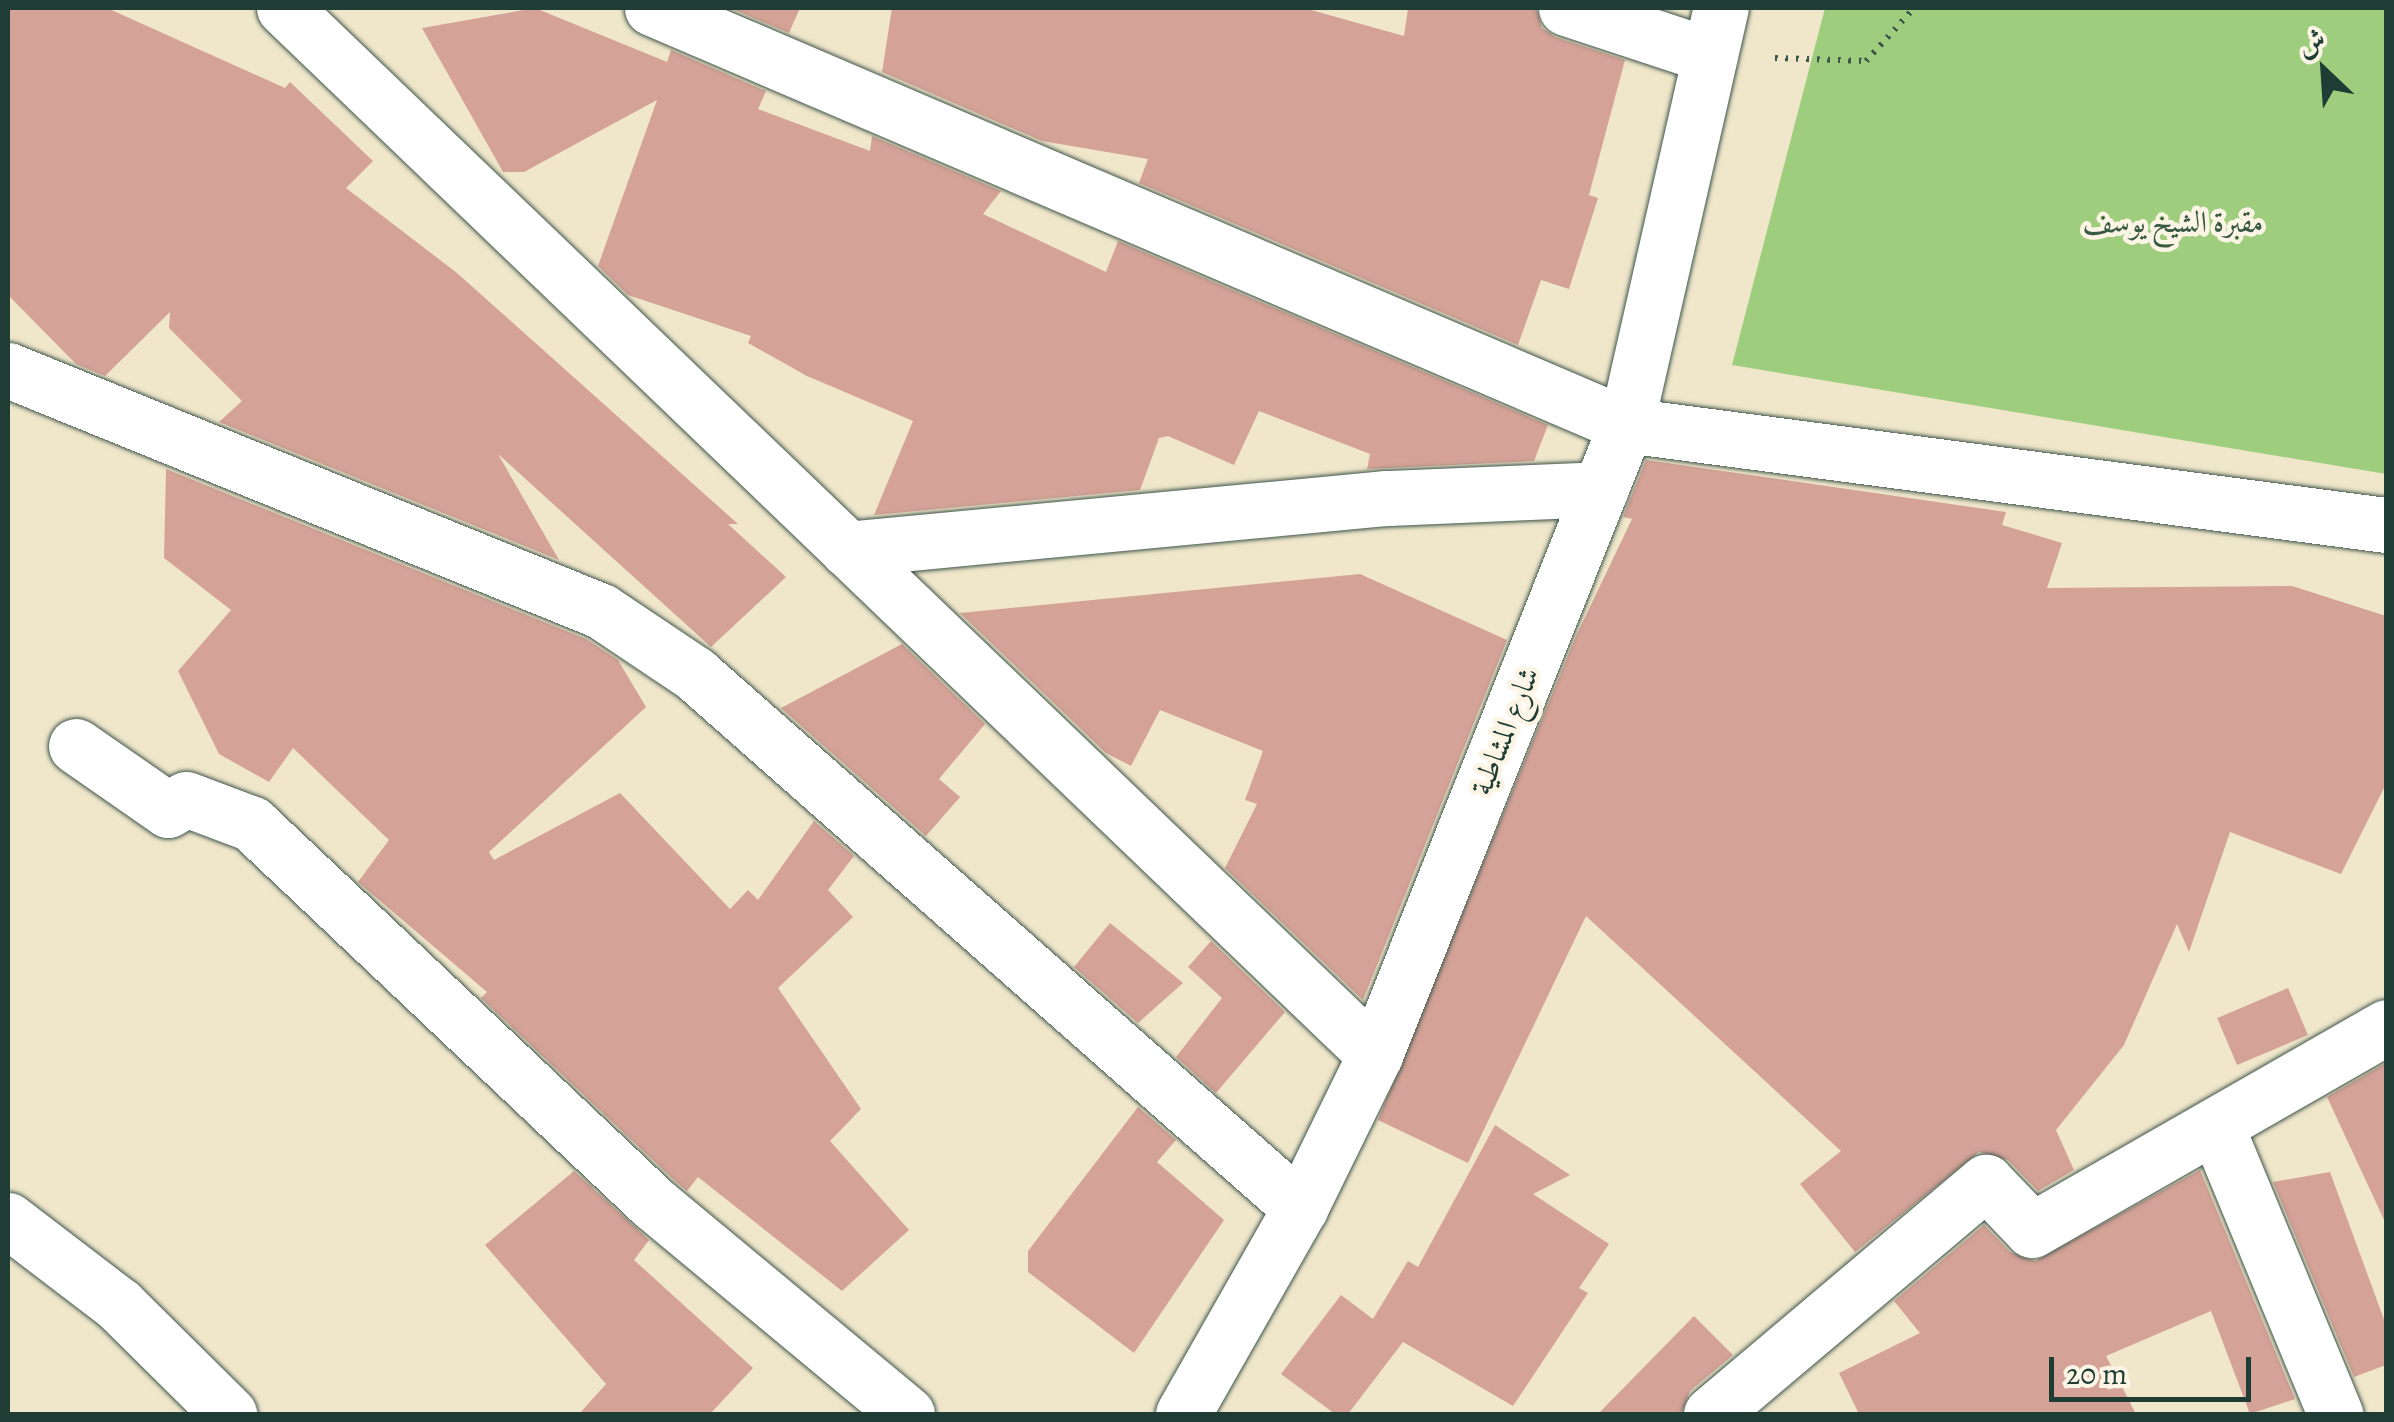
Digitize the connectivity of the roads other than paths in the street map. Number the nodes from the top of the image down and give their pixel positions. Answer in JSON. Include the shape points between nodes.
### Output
{"nodes":[{"id":1,"x":284,"y":8,"type":"edge"},
{"id":2,"x":652,"y":8,"type":"edge"},
{"id":3,"x":1566,"y":8,"type":"edge"},
{"id":4,"x":1715,"y":32,"type":"edge"},
{"id":5,"x":8,"y":370,"type":"edge"},
{"id":6,"x":1626,"y":426,"type":"junction"},
{"id":7,"x":1601,"y":489,"type":"junction"},
{"id":8,"x":2386,"y":525,"type":"edge"},
{"id":9,"x":847,"y":550,"type":"junction"},
{"id":10,"x":76,"y":746,"type":"dead end"},
{"id":11,"x":2386,"y":1028,"type":"edge"},
{"id":12,"x":1376,"y":1055,"type":"junction"},
{"id":13,"x":2216,"y":1126,"type":"junction"},
{"id":14,"x":1300,"y":1208,"type":"junction"},
{"id":15,"x":8,"y":1220,"type":"edge"},
{"id":16,"x":228,"y":1414,"type":"edge"},
{"id":17,"x":907,"y":1414,"type":"edge"},
{"id":18,"x":1183,"y":1414,"type":"edge"},
{"id":19,"x":1711,"y":1414,"type":"edge"},
{"id":20,"x":2335,"y":1414,"type":"edge"}],
"edges":[{"from":1,"to":9,"type":"street"},
{"from":2,"to":6,"type":"street"},
{"from":3,"to":4,"type":"street"},
{"from":4,"to":6,"type":"street","name":"شارع المشاطية"},
{"from":5,"to":14,"type":"street","via":[[602,610],[696,674]]},
{"from":6,"to":7,"type":"street","name":"شارع المشاطية"},
{"from":6,"to":8,"type":"street"},
{"from":7,"to":9,"type":"street","via":[[1387,498]]},
{"from":7,"to":12,"type":"street","name":"شارع المشاطية"},
{"from":9,"to":12,"type":"street"},
{"from":10,"to":17,"type":"street","via":[[168,810],[186,799],[252,824],[653,1203]]},
{"from":11,"to":13,"type":"street"},
{"from":12,"to":14,"type":"street","name":"شارع المشاطية"},
{"from":13,"to":19,"type":"street","via":[[2032,1230],[1986,1182]]},
{"from":13,"to":20,"type":"street"},
{"from":14,"to":18,"type":"street","name":"شارع المشاطية"},
{"from":15,"to":16,"type":"street","via":[[119,1305]]}]}
